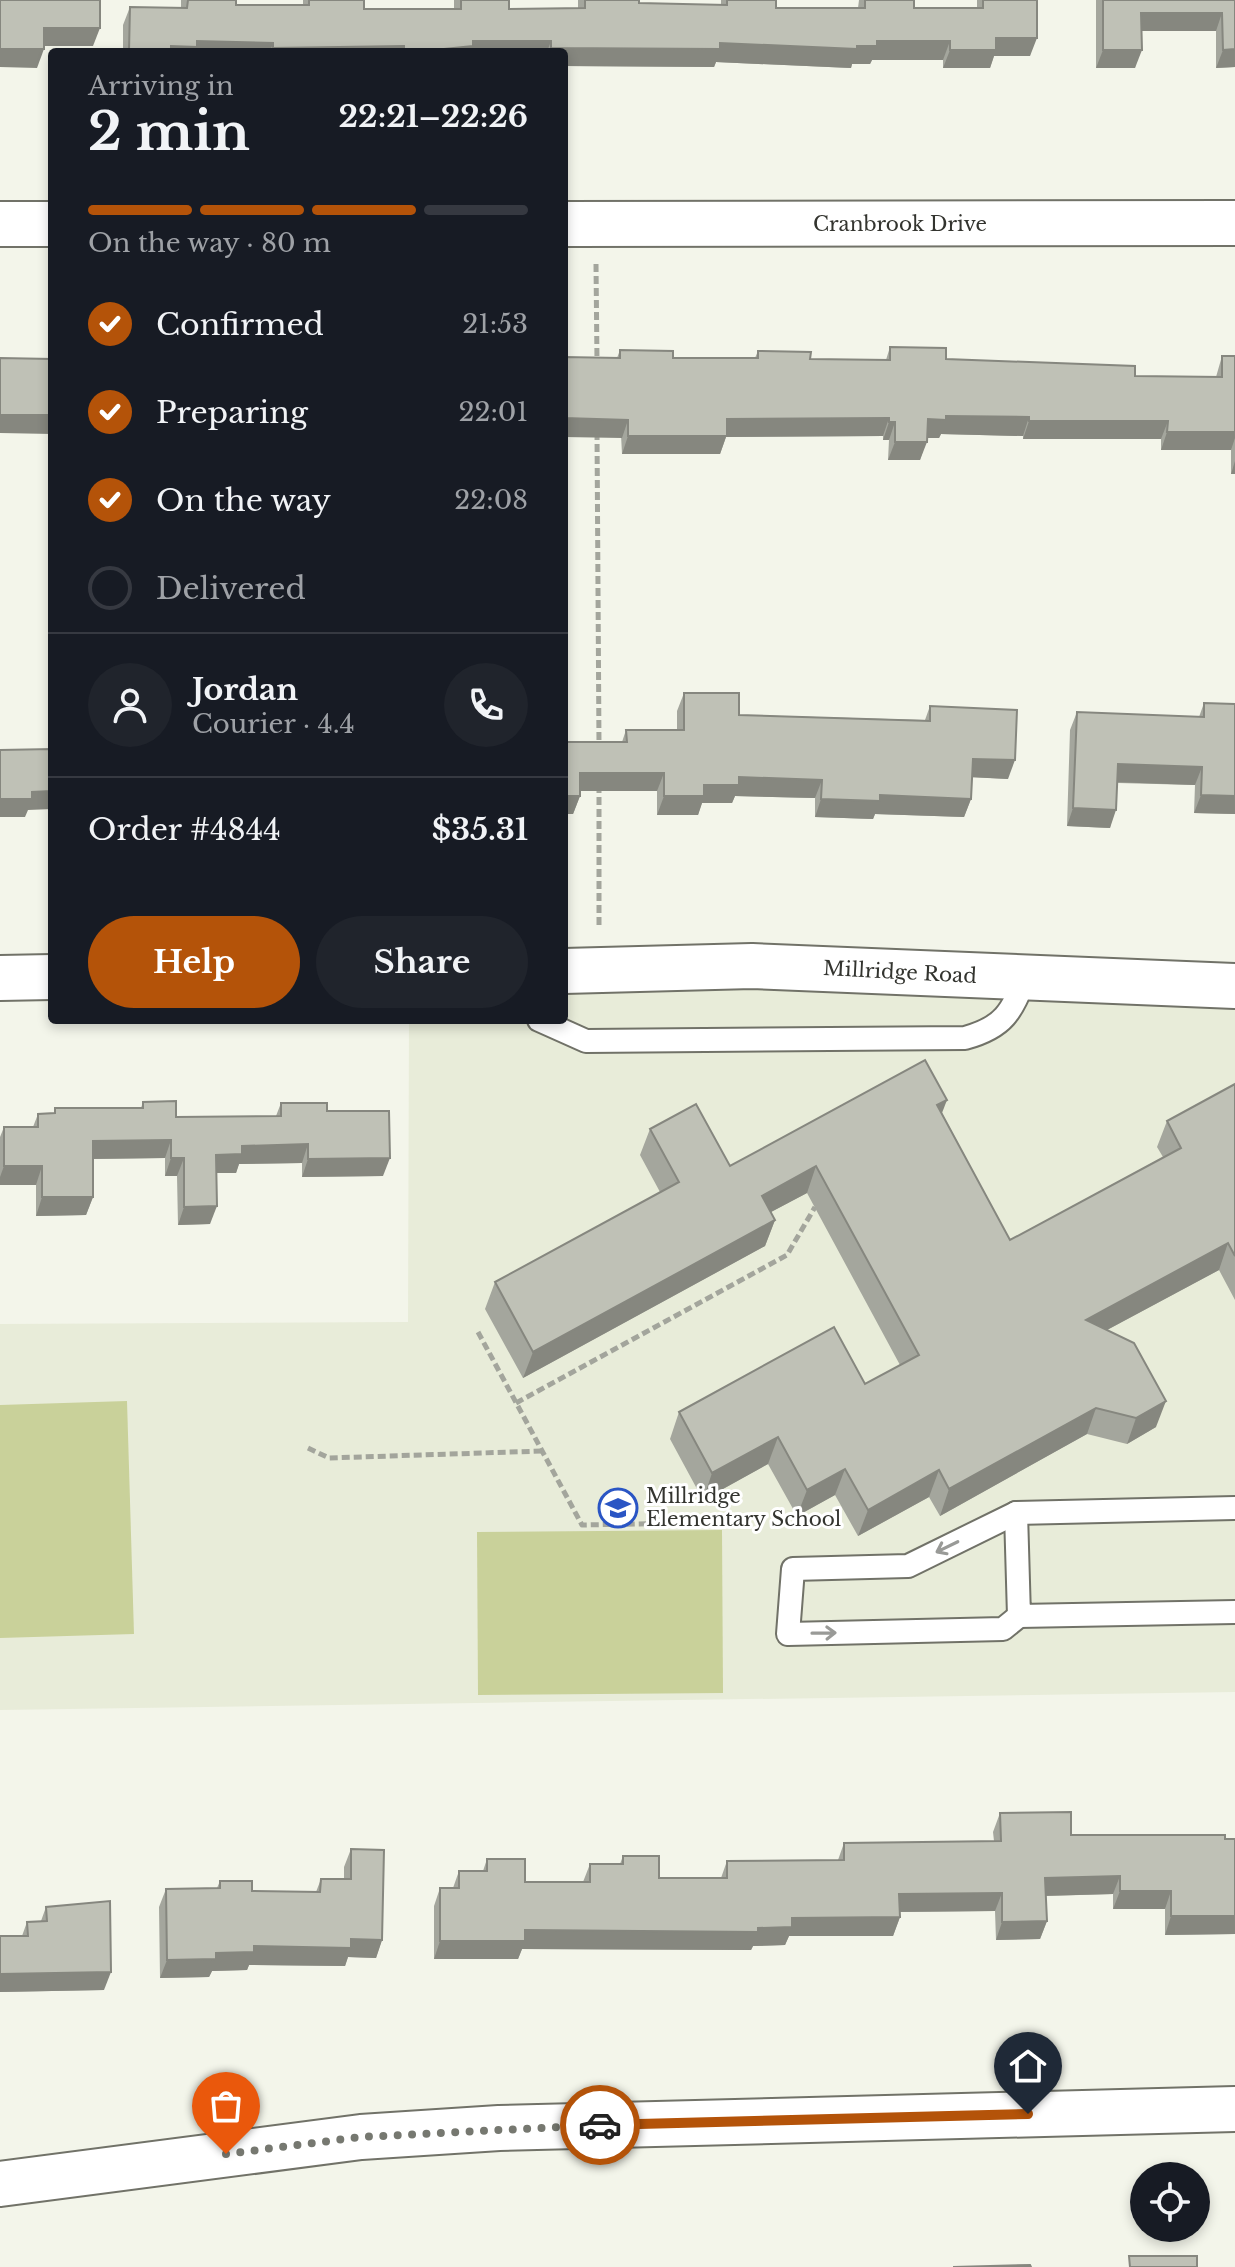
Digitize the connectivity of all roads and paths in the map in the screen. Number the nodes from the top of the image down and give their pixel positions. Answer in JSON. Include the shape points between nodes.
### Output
{"nodes":[{"id":1,"x":1235,"y":223,"type":"edge"},
{"id":2,"x":0,"y":224,"type":"edge"},
{"id":3,"x":48,"y":224,"type":"edge"},
{"id":4,"x":568,"y":224,"type":"edge"},
{"id":5,"x":596,"y":263,"type":"dead end"},
{"id":6,"x":597,"y":373,"type":"edge"},
{"id":7,"x":597,"y":420,"type":"edge"},
{"id":8,"x":599,"y":751,"type":"edge"},
{"id":9,"x":599,"y":783,"type":"edge"},
{"id":10,"x":599,"y":925,"type":"dead end"},
{"id":11,"x":568,"y":971,"type":"edge"},
{"id":12,"x":1026,"y":976,"type":"junction"},
{"id":13,"x":48,"y":977,"type":"edge"},
{"id":14,"x":0,"y":978,"type":"edge"},
{"id":15,"x":1235,"y":986,"type":"edge"},
{"id":16,"x":548,"y":1024,"type":"edge"},
{"id":17,"x":815,"y":1207,"type":"dead end"},
{"id":18,"x":478,"y":1332,"type":"dead end"},
{"id":19,"x":516,"y":1403,"type":"junction"},
{"id":20,"x":308,"y":1448,"type":"dead end"},
{"id":21,"x":543,"y":1451,"type":"junction"},
{"id":22,"x":1235,"y":1508,"type":"edge"},
{"id":23,"x":1016,"y":1513,"type":"junction"},
{"id":24,"x":737,"y":1522,"type":"dead end"},
{"id":25,"x":1235,"y":1612,"type":"edge"},
{"id":26,"x":1019,"y":1616,"type":"junction"},
{"id":27,"x":1235,"y":2109,"type":"edge"},
{"id":28,"x":0,"y":2184,"type":"edge"}],
"edges":[{"from":1,"to":4,"type":"street","name":"Cranbrook Drive"},
{"from":2,"to":3,"type":"street"},
{"from":5,"to":6,"type":"path"},
{"from":7,"to":8,"type":"path"},
{"from":9,"to":10,"type":"path"},
{"from":11,"to":12,"type":"street","name":"Millridge Road","via":[[752,966]]},
{"from":12,"to":15,"type":"street","name":"Millridge Road"},
{"from":12,"to":16,"type":"lane","via":[[1007,1016],[989,1031],[965,1038],[586,1041]]},
{"from":13,"to":14,"type":"street"},
{"from":17,"to":19,"type":"path","via":[[787,1255]]},
{"from":18,"to":19,"type":"path"},
{"from":19,"to":21,"type":"path"},
{"from":20,"to":21,"type":"path","via":[[329,1458]]},
{"from":21,"to":24,"type":"path","via":[[582,1525]]},
{"from":22,"to":23,"type":"lane"},
{"from":23,"to":26,"type":"lane"},
{"from":23,"to":26,"type":"lane","one_way":true,"via":[[908,1566],[793,1569],[788,1634],[1003,1629]]},
{"from":25,"to":26,"type":"lane"},
{"from":27,"to":28,"type":"street","via":[[499,2128],[361,2137]]}]}
